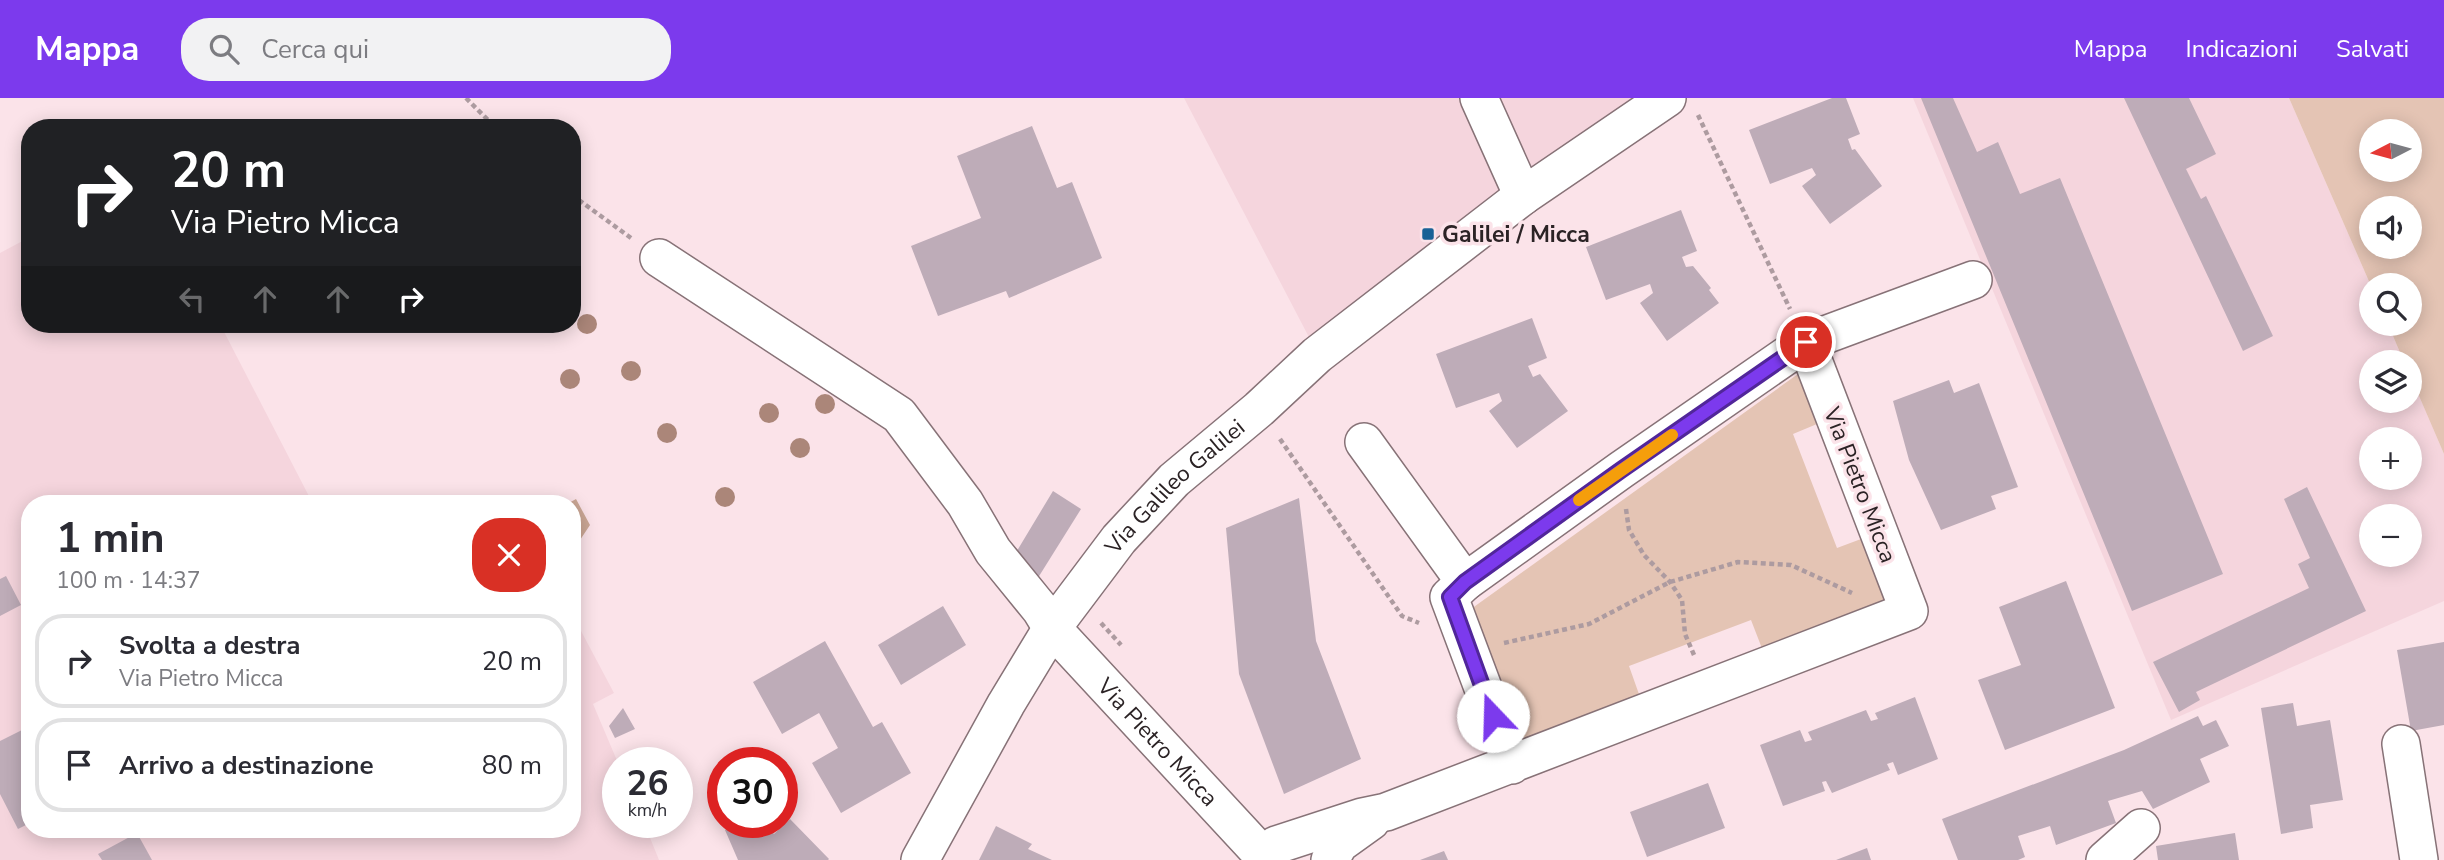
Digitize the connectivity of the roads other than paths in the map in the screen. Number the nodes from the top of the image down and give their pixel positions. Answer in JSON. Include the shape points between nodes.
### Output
{"nodes":[{"id":1,"x":1479,"y":98,"type":"edge"},
{"id":2,"x":1681,"y":104,"type":"edge"},
{"id":3,"x":1524,"y":196,"type":"junction"},
{"id":4,"x":659,"y":258,"type":"road end"},
{"id":5,"x":1973,"y":280,"type":"dead end"},
{"id":6,"x":1806,"y":342,"type":"junction"},
{"id":7,"x":1364,"y":442,"type":"dead end"},
{"id":8,"x":1465,"y":582,"type":"junction"},
{"id":9,"x":1052,"y":628,"type":"junction"},
{"id":10,"x":2401,"y":744,"type":"dead end"},
{"id":11,"x":1512,"y":765,"type":"junction"},
{"id":12,"x":1386,"y":812,"type":"junction"},
{"id":13,"x":2141,"y":828,"type":"dead end"},
{"id":14,"x":1265,"y":858,"type":"edge"},
{"id":15,"x":920,"y":860,"type":"edge"},
{"id":16,"x":1329,"y":860,"type":"edge"},
{"id":17,"x":2105,"y":860,"type":"edge"},
{"id":18,"x":2419,"y":860,"type":"edge"}],
"edges":[{"from":1,"to":3,"type":"street"},
{"from":2,"to":3,"type":"street","name":"Via Galileo Galilei"},
{"from":3,"to":9,"type":"street","name":"Via Galileo Galilei","via":[[1317,355],[1174,480],[1119,539]]},
{"from":4,"to":9,"type":"street","name":"Via Pietro Micca","via":[[900,415]]},
{"from":5,"to":6,"type":"street"},
{"from":6,"to":8,"type":"street"},
{"from":6,"to":11,"type":"street","name":"Via Pietro Micca","via":[[1909,611]]},
{"from":7,"to":8,"type":"street"},
{"from":8,"to":11,"type":"street","via":[[1450,597]]},
{"from":9,"to":14,"type":"street","name":"Via Pietro Micca"},
{"from":9,"to":15,"type":"street","name":"Via Galileo Galilei"},
{"from":10,"to":18,"type":"street"},
{"from":11,"to":12,"type":"street","name":"Via Pietro Micca"},
{"from":12,"to":14,"type":"street","name":"Via Pietro Micca","via":[[1276,845]]},
{"from":12,"to":16,"type":"street","name":"Via Pietro Micca","via":[[1339,844]]},
{"from":13,"to":17,"type":"street"}]}
